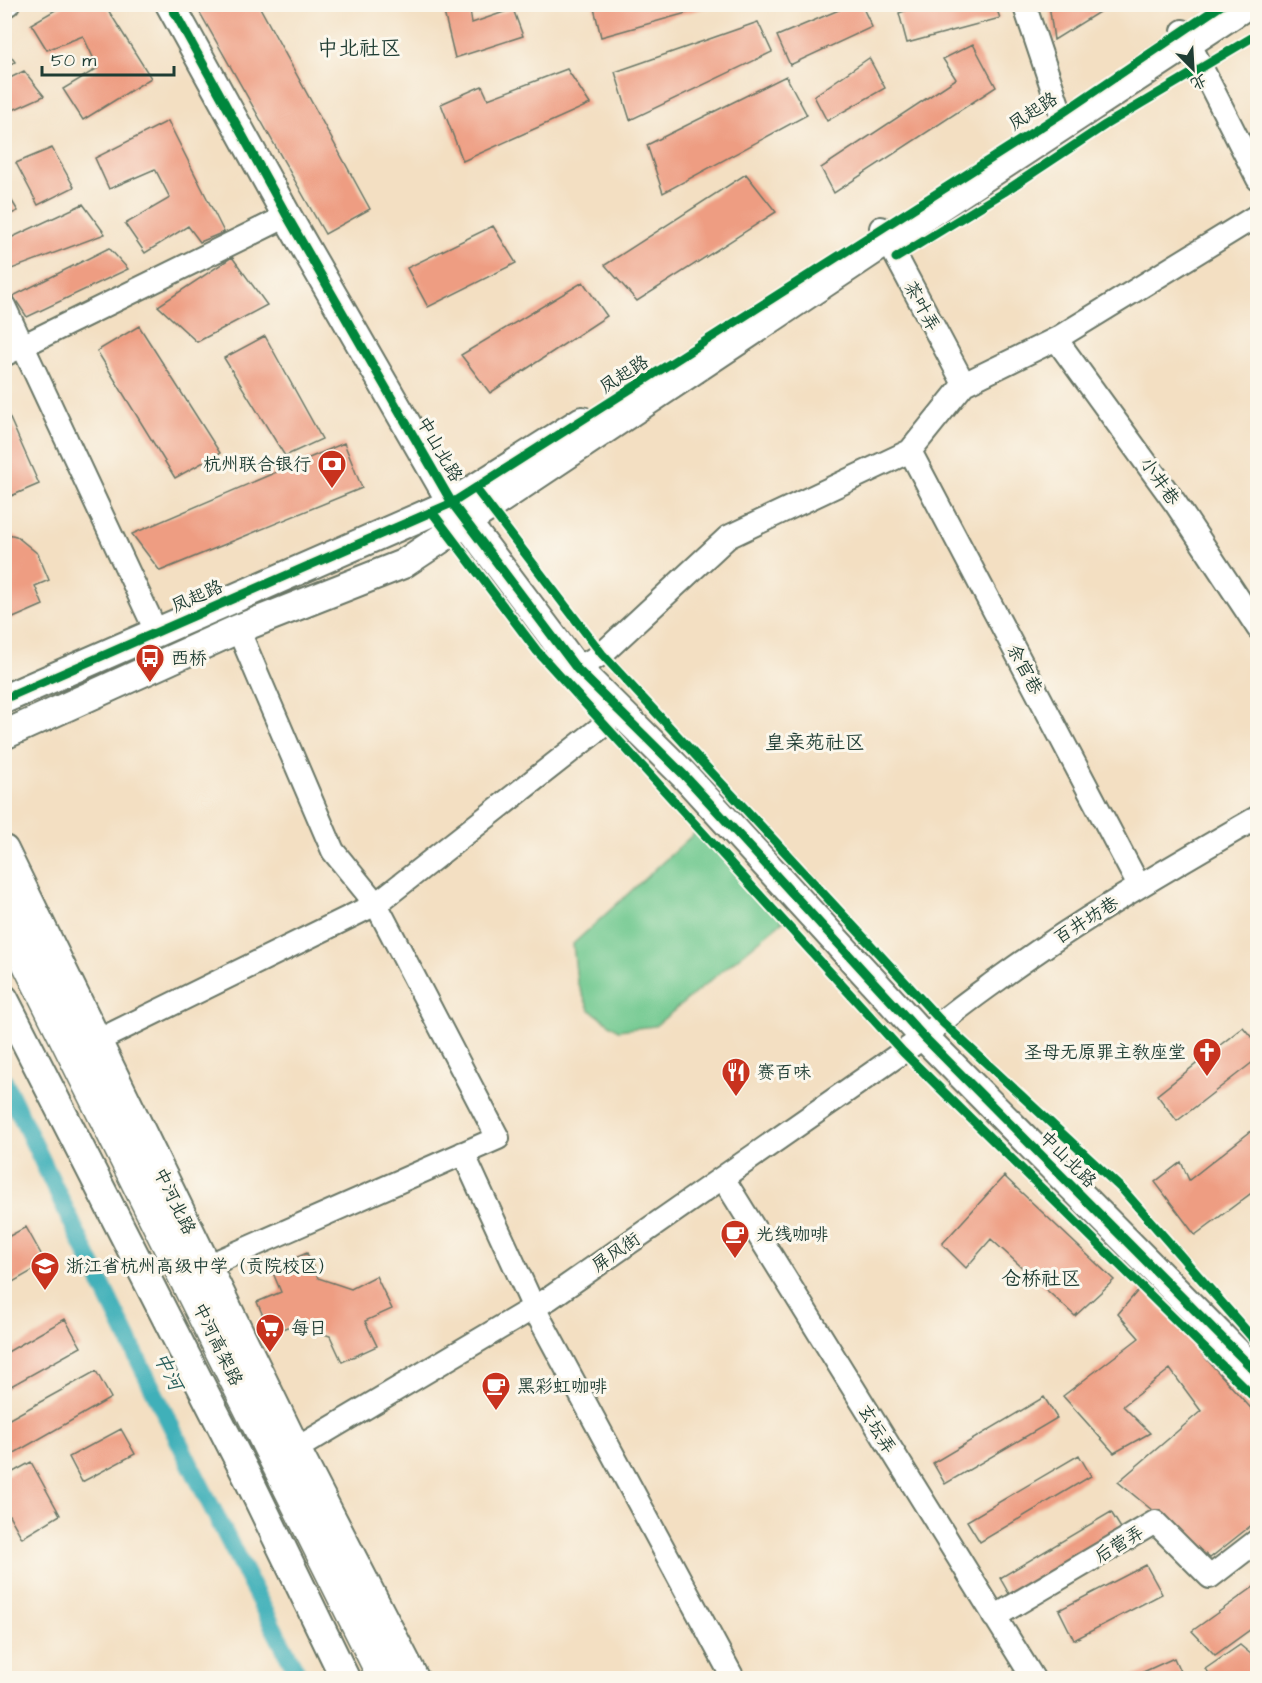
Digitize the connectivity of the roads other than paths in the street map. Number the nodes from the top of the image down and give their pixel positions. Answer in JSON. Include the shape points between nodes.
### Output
{"nodes":[{"id":1,"x":170,"y":4,"type":"edge"},
{"id":2,"x":1024,"y":4,"type":"edge"},
{"id":3,"x":1223,"y":4,"type":"edge"},
{"id":4,"x":1248,"y":4,"type":"edge"},
{"id":5,"x":1186,"y":37,"type":"junction"},
{"id":6,"x":1061,"y":114,"type":"junction"},
{"id":7,"x":1257,"y":179,"type":"edge"},
{"id":8,"x":1257,"y":215,"type":"edge"},
{"id":9,"x":287,"y":216,"type":"junction"},
{"id":10,"x":884,"y":235,"type":"junction"},
{"id":11,"x":4,"y":306,"type":"edge"},
{"id":12,"x":1056,"y":339,"type":"junction"},
{"id":13,"x":14,"y":350,"type":"edge"},
{"id":14,"x":964,"y":384,"type":"junction"},
{"id":15,"x":910,"y":451,"type":"junction"},
{"id":16,"x":459,"y":512,"type":"junction"},
{"id":17,"x":1257,"y":628,"type":"edge"},
{"id":18,"x":238,"y":629,"type":"junction"},
{"id":19,"x":156,"y":631,"type":"junction"},
{"id":20,"x":578,"y":669,"type":"junction"},
{"id":21,"x":4,"y":699,"type":"edge"},
{"id":22,"x":616,"y":709,"type":"junction"},
{"id":23,"x":4,"y":735,"type":"edge"},
{"id":24,"x":1257,"y":817,"type":"edge"},
{"id":25,"x":4,"y":850,"type":"edge"},
{"id":26,"x":1139,"y":886,"type":"junction"},
{"id":27,"x":376,"y":904,"type":"junction"},
{"id":28,"x":4,"y":913,"type":"edge"},
{"id":29,"x":4,"y":962,"type":"edge"},
{"id":30,"x":4,"y":999,"type":"edge"},
{"id":31,"x":924,"y":1037,"type":"junction"},
{"id":32,"x":97,"y":1041,"type":"junction"},
{"id":33,"x":463,"y":1153,"type":"junction"},
{"id":34,"x":723,"y":1178,"type":"junction"},
{"id":35,"x":207,"y":1266,"type":"junction"},
{"id":36,"x":534,"y":1308,"type":"junction"},
{"id":37,"x":1257,"y":1374,"type":"edge"},
{"id":38,"x":296,"y":1449,"type":"junction"},
{"id":39,"x":1257,"y":1540,"type":"edge"},
{"id":40,"x":994,"y":1617,"type":"junction"},
{"id":41,"x":345,"y":1678,"type":"edge"},
{"id":42,"x":361,"y":1678,"type":"edge"},
{"id":43,"x":385,"y":1678,"type":"edge"},
{"id":44,"x":414,"y":1678,"type":"edge"},
{"id":45,"x":734,"y":1678,"type":"edge"},
{"id":46,"x":1033,"y":1678,"type":"edge"}],
"edges":[{"from":1,"to":9,"type":"main road","name":"中山北路"},
{"from":2,"to":6,"type":"street"},
{"from":3,"to":5,"type":"main road","name":"凤起路"},
{"from":4,"to":5,"type":"main road"},
{"from":5,"to":6,"type":"main road","name":"凤起路"},
{"from":5,"to":7,"type":"street"},
{"from":5,"to":10,"type":"main road"},
{"from":6,"to":10,"type":"main road","name":"凤起路"},
{"from":8,"to":12,"type":"street"},
{"from":9,"to":13,"type":"street"},
{"from":9,"to":16,"type":"main road","name":"中山北路"},
{"from":10,"to":14,"type":"street","name":"茶叶弄"},
{"from":10,"to":16,"type":"main road"},
{"from":11,"to":13,"type":"street"},
{"from":12,"to":14,"type":"street"},
{"from":12,"to":17,"type":"street","name":"小井巷","via":[[1176,504]]},
{"from":13,"to":19,"type":"street"},
{"from":14,"to":15,"type":"street"},
{"from":15,"to":20,"type":"street","via":[[728,537],[602,654]]},
{"from":15,"to":26,"type":"street","name":"余官巷"},
{"from":16,"to":18,"type":"main road","via":[[403,564]]},
{"from":16,"to":19,"type":"main road","name":"凤起路"},
{"from":16,"to":20,"type":"main road","name":"中山北路"},
{"from":18,"to":23,"type":"main road"},
{"from":18,"to":27,"type":"street","via":[[333,851]]},
{"from":19,"to":21,"type":"main road","name":"凤起路"},
{"from":20,"to":22,"type":"main road","name":"中山北路"},
{"from":22,"to":27,"type":"street","via":[[604,725]]},
{"from":22,"to":31,"type":"main road","name":"中山北路","via":[[706,798]]},
{"from":24,"to":26,"type":"street","name":"百井坊巷"},
{"from":25,"to":32,"type":"main road","name":"中河北路"},
{"from":26,"to":31,"type":"street","name":"百井坊巷","via":[[1042,947]]},
{"from":27,"to":32,"type":"street"},
{"from":27,"to":33,"type":"street","via":[[498,1138]]},
{"from":28,"to":43,"type":"highway","name":"中河高架路"},
{"from":29,"to":42,"type":"highway","name":"中河高架路"},
{"from":30,"to":41,"type":"main road","via":[[248,1476]]},
{"from":31,"to":34,"type":"street","name":"屏风街"},
{"from":31,"to":37,"type":"main road","name":"中山北路"},
{"from":32,"to":35,"type":"main road","name":"中河北路"},
{"from":33,"to":35,"type":"street"},
{"from":33,"to":36,"type":"street"},
{"from":34,"to":36,"type":"street","name":"屏风街"},
{"from":34,"to":40,"type":"street","name":"玄坛弄"},
{"from":35,"to":38,"type":"main road","name":"中河北路"},
{"from":36,"to":38,"type":"street","name":"屏风街"},
{"from":36,"to":45,"type":"street"},
{"from":38,"to":44,"type":"main road","name":"中河北路"},
{"from":39,"to":40,"type":"street","name":"后营弄","via":[[1210,1577],[1155,1522]]},
{"from":40,"to":46,"type":"street","name":"玄坛弄"}]}
